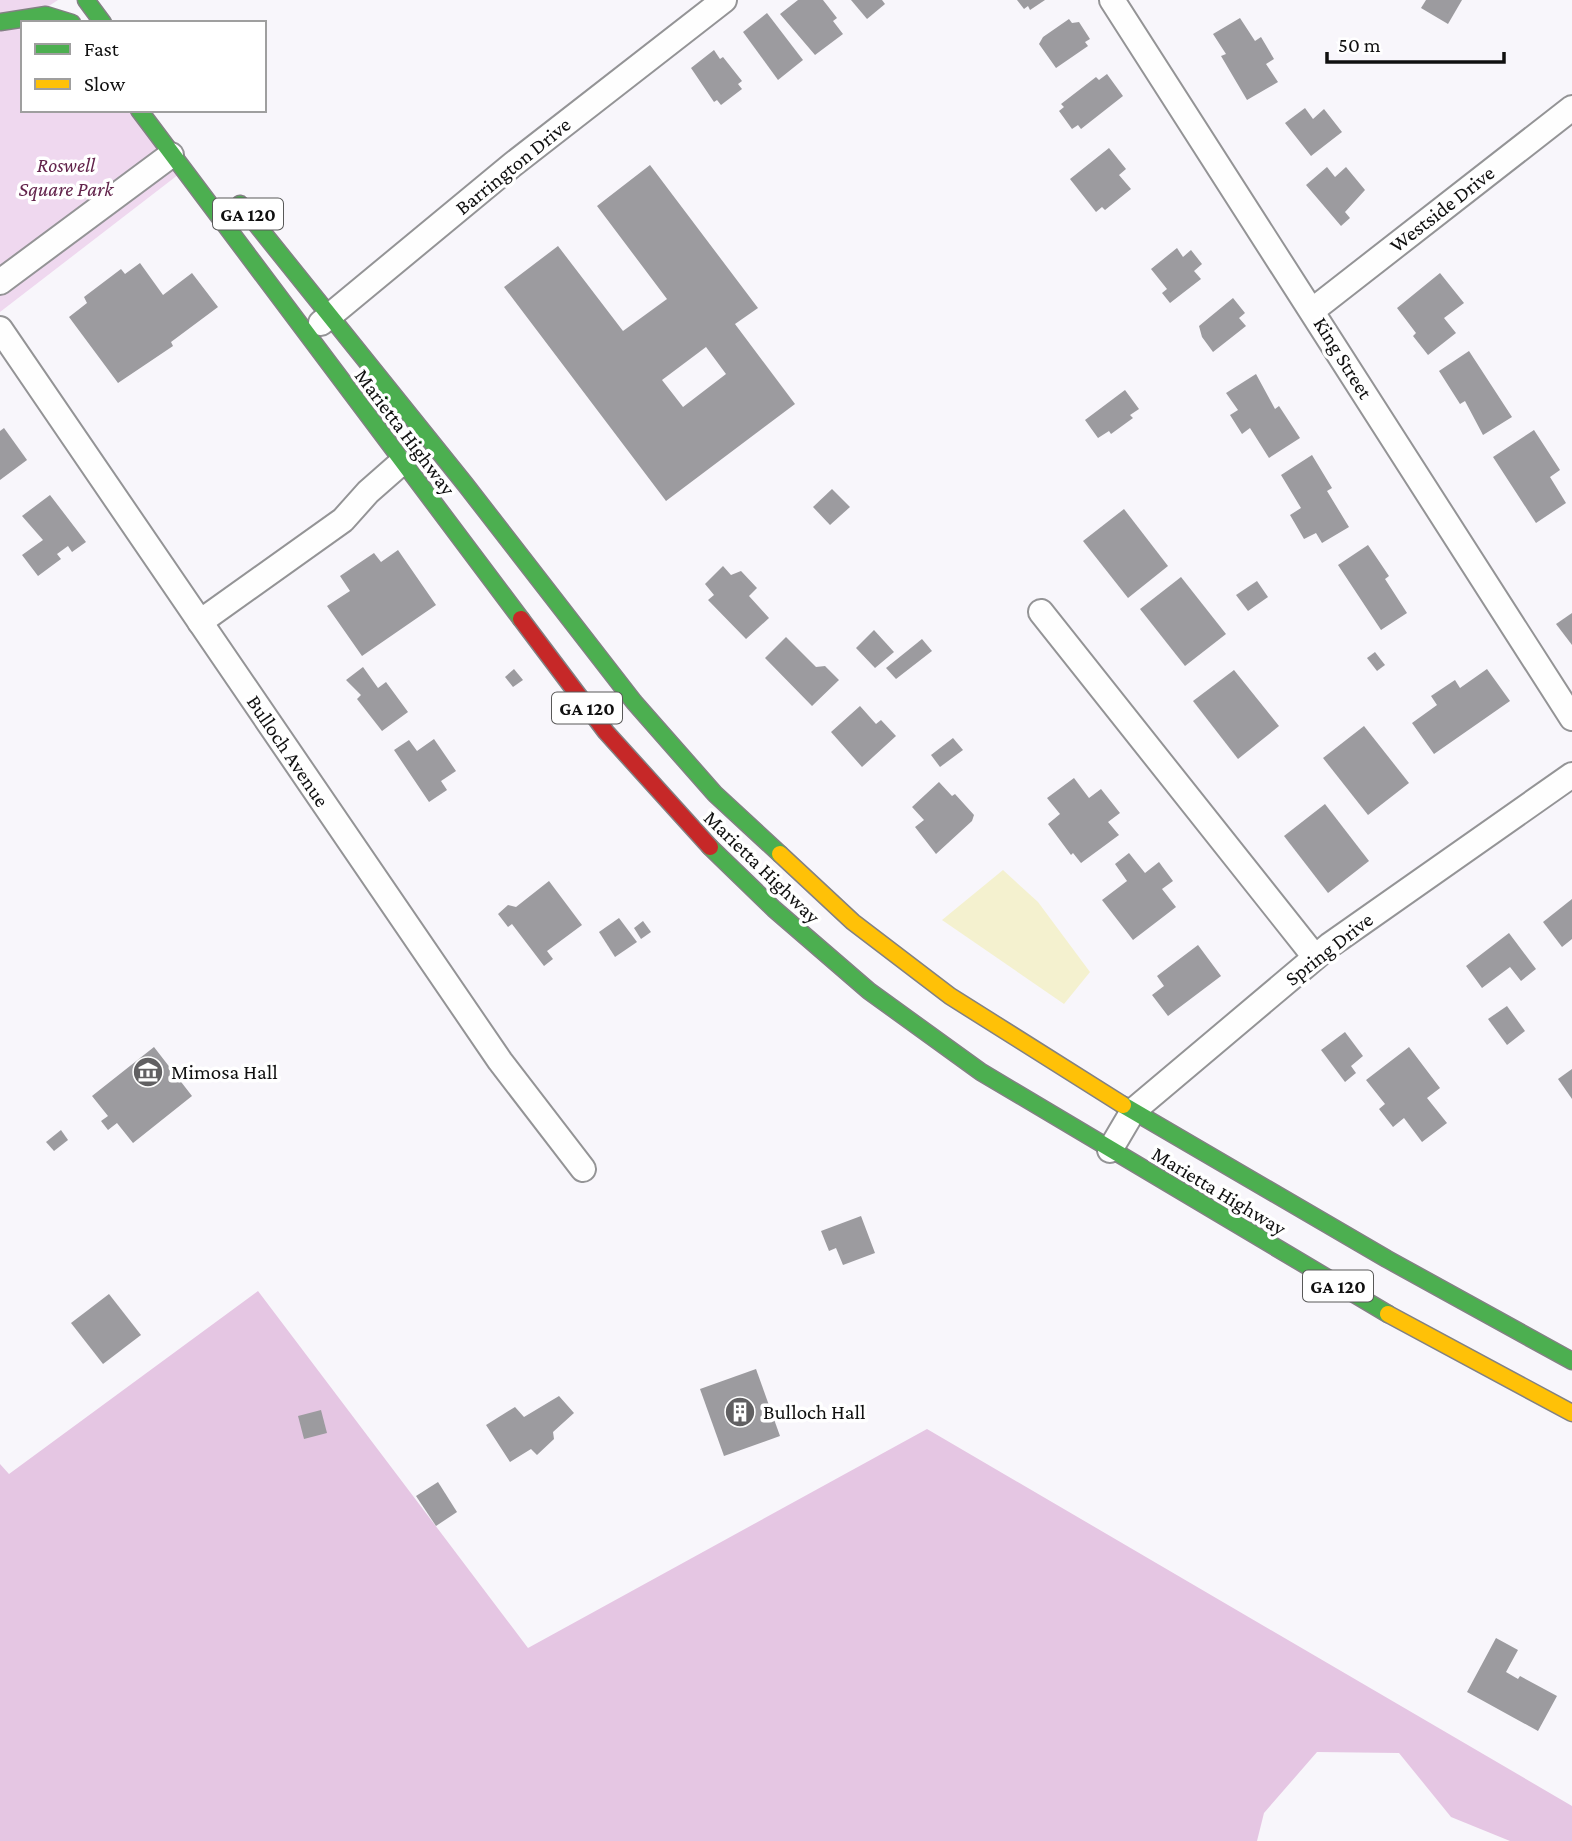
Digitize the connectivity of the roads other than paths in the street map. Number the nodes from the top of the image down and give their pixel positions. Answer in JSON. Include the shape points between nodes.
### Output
{"nodes":[{"id":1,"x":60,"y":0,"type":"edge"},
{"id":2,"x":86,"y":0,"type":"edge"},
{"id":3,"x":107,"y":0,"type":"edge"},
{"id":4,"x":724,"y":0,"type":"edge"},
{"id":5,"x":1112,"y":0,"type":"edge"},
{"id":6,"x":69,"y":21,"type":"edge"},
{"id":7,"x":74,"y":21,"type":"edge"},
{"id":8,"x":102,"y":21,"type":"edge"},
{"id":9,"x":114,"y":21,"type":"edge"},
{"id":10,"x":0,"y":22,"type":"edge"},
{"id":11,"x":1572,"y":108,"type":"edge"},
{"id":12,"x":140,"y":112,"type":"edge"},
{"id":13,"x":171,"y":155,"type":"junction"},
{"id":14,"x":233,"y":196,"type":"dead end"},
{"id":15,"x":0,"y":282,"type":"edge"},
{"id":16,"x":1313,"y":310,"type":"junction"},
{"id":17,"x":329,"y":317,"type":"junction"},
{"id":18,"x":0,"y":329,"type":"edge"},
{"id":19,"x":306,"y":336,"type":"junction"},
{"id":20,"x":401,"y":463,"type":"junction"},
{"id":21,"x":1041,"y":611,"type":"dead end"},
{"id":22,"x":200,"y":622,"type":"junction"},
{"id":23,"x":1572,"y":718,"type":"edge"},
{"id":24,"x":1572,"y":775,"type":"edge"},
{"id":25,"x":1315,"y":957,"type":"junction"},
{"id":26,"x":1133,"y":1111,"type":"junction"},
{"id":27,"x":1110,"y":1150,"type":"junction"},
{"id":28,"x":583,"y":1169,"type":"dead end"},
{"id":29,"x":1572,"y":1361,"type":"edge"},
{"id":30,"x":1572,"y":1413,"type":"edge"}],
"edges":[{"from":1,"to":7,"type":"highway"},
{"from":2,"to":8,"type":"highway"},
{"from":3,"to":9,"type":"highway"},
{"from":4,"to":17,"type":"street","name":"Barrington Drive","via":[[512,165]]},
{"from":5,"to":16,"type":"street","name":"King Street"},
{"from":6,"to":10,"type":"highway","via":[[46,14]]},
{"from":11,"to":16,"type":"street","name":"Westside Drive"},
{"from":12,"to":13,"type":"highway","name":"Marietta Highway","number":"GA 120"},
{"from":13,"to":15,"type":"street"},
{"from":13,"to":19,"type":"highway","name":"Marietta Highway","number":"GA 120"},
{"from":14,"to":17,"type":"highway","name":"Marietta Highway","number":"GA 120"},
{"from":16,"to":23,"type":"street","name":"King Street"},
{"from":17,"to":19,"type":"street","name":"Barrington Drive"},
{"from":17,"to":26,"type":"highway","name":"Marietta Highway","number":"GA 120","via":[[634,702],[750,829],[898,958],[1009,1035]]},
{"from":18,"to":22,"type":"street","name":"Bulloch Avenue"},
{"from":19,"to":20,"type":"highway","name":"Marietta Highway","number":"GA 120"},
{"from":20,"to":22,"type":"street","via":[[343,520]]},
{"from":20,"to":27,"type":"highway","name":"Marietta Highway","number":"GA 120","via":[[606,732],[735,873],[818,948],[922,1031]]},
{"from":21,"to":25,"type":"street"},
{"from":22,"to":28,"type":"street","name":"Bulloch Avenue","via":[[500,1061]]},
{"from":24,"to":25,"type":"street","name":"Spring Drive"},
{"from":25,"to":26,"type":"street","name":"Spring Drive"},
{"from":26,"to":27,"type":"street","name":"Spring Drive"},
{"from":26,"to":29,"type":"highway","name":"Marietta Highway","number":"GA 120"},
{"from":27,"to":30,"type":"highway","name":"Marietta Highway","number":"GA 120","via":[[1354,1295]]}]}
